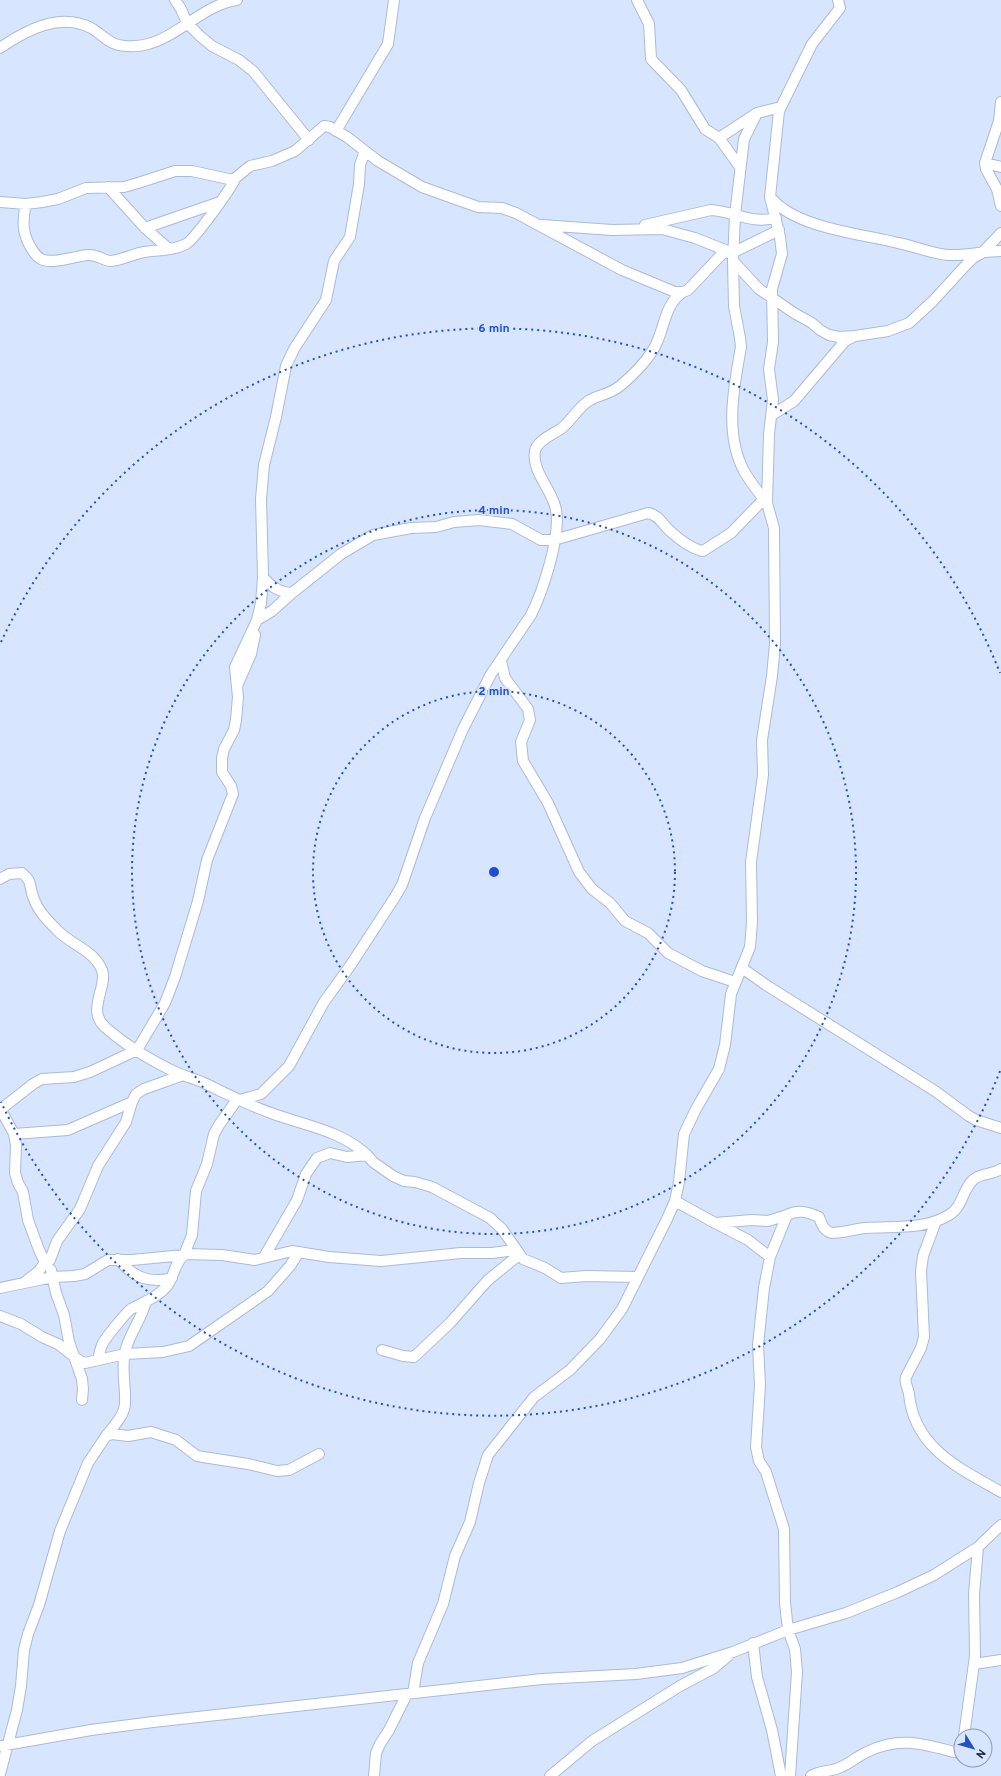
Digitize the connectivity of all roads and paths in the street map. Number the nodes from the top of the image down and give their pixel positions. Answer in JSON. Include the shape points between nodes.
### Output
{"nodes":[{"id":1,"x":175,"y":0,"type":"edge"},
{"id":2,"x":237,"y":0,"type":"edge"},
{"id":3,"x":394,"y":0,"type":"edge"},
{"id":4,"x":637,"y":0,"type":"edge"},
{"id":5,"x":838,"y":0,"type":"edge"},
{"id":6,"x":187,"y":23,"type":"junction"},
{"id":7,"x":0,"y":48,"type":"edge"},
{"id":8,"x":1001,"y":103,"type":"edge"},
{"id":9,"x":781,"y":106,"type":"junction"},
{"id":10,"x":756,"y":113,"type":"junction"},
{"id":11,"x":336,"y":131,"type":"junction"},
{"id":12,"x":718,"y":138,"type":"junction"},
{"id":13,"x":309,"y":140,"type":"junction"},
{"id":14,"x":364,"y":151,"type":"junction"},
{"id":15,"x":985,"y":163,"type":"junction"},
{"id":16,"x":740,"y":167,"type":"junction"},
{"id":17,"x":1001,"y":167,"type":"edge"},
{"id":18,"x":236,"y":179,"type":"junction"},
{"id":19,"x":108,"y":187,"type":"junction"},
{"id":20,"x":770,"y":197,"type":"junction"},
{"id":21,"x":0,"y":202,"type":"edge"},
{"id":22,"x":220,"y":202,"type":"junction"},
{"id":23,"x":26,"y":204,"type":"junction"},
{"id":24,"x":1001,"y":206,"type":"edge"},
{"id":25,"x":735,"y":214,"type":"junction"},
{"id":26,"x":776,"y":218,"type":"junction"},
{"id":27,"x":536,"y":224,"type":"junction"},
{"id":28,"x":145,"y":228,"type":"junction"},
{"id":29,"x":779,"y":230,"type":"junction"},
{"id":30,"x":623,"y":231,"type":"junction"},
{"id":31,"x":1001,"y":233,"type":"edge"},
{"id":32,"x":169,"y":249,"type":"junction"},
{"id":33,"x":1001,"y":251,"type":"edge"},
{"id":34,"x":982,"y":253,"type":"junction"},
{"id":35,"x":732,"y":255,"type":"junction"},
{"id":36,"x":683,"y":292,"type":"junction"},
{"id":37,"x":772,"y":298,"type":"junction"},
{"id":38,"x":855,"y":336,"type":"junction"},
{"id":39,"x":772,"y":415,"type":"junction"},
{"id":40,"x":765,"y":501,"type":"junction"},
{"id":41,"x":554,"y":540,"type":"junction"},
{"id":42,"x":263,"y":577,"type":"junction"},
{"id":43,"x":292,"y":593,"type":"junction"},
{"id":44,"x":256,"y":622,"type":"junction"},
{"id":45,"x":501,"y":661,"type":"junction"},
{"id":46,"x":0,"y":879,"type":"edge"},
{"id":47,"x":742,"y":968,"type":"junction"},
{"id":48,"x":735,"y":982,"type":"junction"},
{"id":49,"x":137,"y":1050,"type":"junction"},
{"id":50,"x":183,"y":1075,"type":"junction"},
{"id":51,"x":240,"y":1099,"type":"junction"},
{"id":52,"x":132,"y":1102,"type":"junction"},
{"id":53,"x":0,"y":1109,"type":"edge"},
{"id":54,"x":1001,"y":1128,"type":"edge"},
{"id":55,"x":14,"y":1134,"type":"junction"},
{"id":56,"x":368,"y":1155,"type":"junction"},
{"id":57,"x":1001,"y":1169,"type":"edge"},
{"id":58,"x":675,"y":1201,"type":"junction"},
{"id":59,"x":787,"y":1215,"type":"junction"},
{"id":60,"x":936,"y":1221,"type":"junction"},
{"id":61,"x":715,"y":1224,"type":"junction"},
{"id":62,"x":299,"y":1252,"type":"junction"},
{"id":63,"x":517,"y":1252,"type":"junction"},
{"id":64,"x":184,"y":1255,"type":"junction"},
{"id":65,"x":264,"y":1257,"type":"junction"},
{"id":66,"x":770,"y":1257,"type":"junction"},
{"id":67,"x":118,"y":1259,"type":"junction"},
{"id":68,"x":47,"y":1262,"type":"junction"},
{"id":69,"x":52,"y":1277,"type":"junction"},
{"id":70,"x":638,"y":1277,"type":"junction"},
{"id":71,"x":172,"y":1278,"type":"junction"},
{"id":72,"x":23,"y":1283,"type":"junction"},
{"id":73,"x":0,"y":1288,"type":"edge"},
{"id":74,"x":146,"y":1301,"type":"junction"},
{"id":75,"x":0,"y":1316,"type":"edge"},
{"id":76,"x":382,"y":1350,"type":"dead end"},
{"id":77,"x":125,"y":1354,"type":"junction"},
{"id":78,"x":74,"y":1356,"type":"junction"},
{"id":79,"x":98,"y":1360,"type":"junction"},
{"id":80,"x":82,"y":1400,"type":"dead end"},
{"id":81,"x":106,"y":1436,"type":"junction"},
{"id":82,"x":319,"y":1454,"type":"dead end"},
{"id":83,"x":1001,"y":1492,"type":"edge"},
{"id":84,"x":1001,"y":1525,"type":"edge"},
{"id":85,"x":978,"y":1547,"type":"junction"},
{"id":86,"x":788,"y":1630,"type":"junction"},
{"id":87,"x":753,"y":1643,"type":"junction"},
{"id":88,"x":733,"y":1652,"type":"junction"},
{"id":89,"x":1001,"y":1660,"type":"edge"},
{"id":90,"x":974,"y":1664,"type":"junction"},
{"id":91,"x":410,"y":1694,"type":"junction"},
{"id":92,"x":965,"y":1728,"type":"edge"},
{"id":93,"x":4,"y":1746,"type":"edge"},
{"id":94,"x":953,"y":1752,"type":"edge"},
{"id":95,"x":0,"y":1774,"type":"edge"},
{"id":96,"x":374,"y":1776,"type":"edge"},
{"id":97,"x":550,"y":1776,"type":"edge"},
{"id":98,"x":781,"y":1776,"type":"edge"},
{"id":99,"x":790,"y":1776,"type":"edge"},
{"id":100,"x":811,"y":1776,"type":"edge"}],
"edges":[{"from":1,"to":6,"type":"street"},
{"from":2,"to":6,"type":"street","via":[[219,5]]},
{"from":3,"to":11,"type":"street","via":[[388,44]]},
{"from":4,"to":12,"type":"street","via":[[649,24],[651,59],[681,90],[705,129]]},
{"from":5,"to":9,"type":"street","via":[[840,8],[812,44]]},
{"from":6,"to":7,"type":"street","via":[[166,36],[138,46],[112,43],[82,24],[55,22],[34,29]]},
{"from":6,"to":13,"type":"street","via":[[212,46],[239,60],[253,71]]},
{"from":8,"to":15,"type":"street","via":[[999,120]]},
{"from":9,"to":10,"type":"street"},
{"from":9,"to":20,"type":"street"},
{"from":10,"to":12,"type":"street"},
{"from":10,"to":16,"type":"street","via":[[744,139]]},
{"from":11,"to":13,"type":"street","via":[[324,126]]},
{"from":11,"to":14,"type":"street"},
{"from":12,"to":16,"type":"street"},
{"from":13,"to":18,"type":"street","via":[[282,157],[250,166]]},
{"from":14,"to":27,"type":"street","via":[[422,187],[478,208],[502,208]]},
{"from":14,"to":42,"type":"street","via":[[350,237],[334,261],[326,300],[294,349],[283,375],[261,481]]},
{"from":15,"to":17,"type":"street"},
{"from":15,"to":24,"type":"street","via":[[997,189]]},
{"from":16,"to":25,"type":"street"},
{"from":18,"to":19,"type":"street","via":[[230,181],[210,174],[175,171],[138,184]]},
{"from":18,"to":22,"type":"street"},
{"from":19,"to":23,"type":"street","via":[[86,188],[58,198]]},
{"from":19,"to":28,"type":"street"},
{"from":20,"to":26,"type":"street"},
{"from":20,"to":34,"type":"street","via":[[782,209],[792,214],[839,230],[943,254]]},
{"from":21,"to":23,"type":"street"},
{"from":22,"to":28,"type":"street"},
{"from":22,"to":32,"type":"street","via":[[187,244]]},
{"from":23,"to":32,"type":"street","via":[[23,218],[24,234],[35,254],[43,260],[54,261],[90,255],[111,261]]},
{"from":25,"to":26,"type":"street","via":[[760,221]]},
{"from":25,"to":30,"type":"street","via":[[711,210]]},
{"from":25,"to":35,"type":"street"},
{"from":26,"to":29,"type":"street"},
{"from":27,"to":30,"type":"street"},
{"from":27,"to":36,"type":"street","via":[[622,270],[667,290]]},
{"from":28,"to":32,"type":"street"},
{"from":29,"to":35,"type":"street"},
{"from":29,"to":37,"type":"street","via":[[782,254],[774,279]]},
{"from":30,"to":35,"type":"street","via":[[674,231]]},
{"from":31,"to":34,"type":"street"},
{"from":33,"to":34,"type":"street"},
{"from":34,"to":38,"type":"street","via":[[973,258],[909,323],[888,331]]},
{"from":35,"to":36,"type":"street","via":[[720,256],[688,290]]},
{"from":35,"to":37,"type":"street","via":[[753,284]]},
{"from":35,"to":40,"type":"street","via":[[734,306],[741,347],[733,401],[734,443],[744,471]]},
{"from":36,"to":41,"type":"street","via":[[669,306],[658,340],[642,363],[609,394],[586,403],[564,426],[538,444],[535,449],[534,460],[556,510]]},
{"from":37,"to":38,"type":"street","via":[[829,335]]},
{"from":37,"to":39,"type":"street","via":[[773,342],[769,369]]},
{"from":38,"to":39,"type":"street","via":[[846,341],[794,401]]},
{"from":39,"to":40,"type":"street"},
{"from":40,"to":41,"type":"street","via":[[730,533],[703,551],[690,546],[670,531],[657,516],[648,513]]},
{"from":40,"to":47,"type":"street","via":[[774,528],[775,644],[762,740],[762,775],[751,862],[750,947]]},
{"from":41,"to":43,"type":"street","via":[[541,540],[512,524],[479,520],[373,535],[341,554]]},
{"from":41,"to":45,"type":"street","via":[[553,552],[535,606]]},
{"from":42,"to":43,"type":"street","via":[[276,589]]},
{"from":42,"to":44,"type":"street","via":[[261,603]]},
{"from":43,"to":44,"type":"street"},
{"from":44,"to":49,"type":"street","via":[[235,668],[236,720],[222,758],[222,772],[233,794],[206,860],[198,901],[175,978],[165,1003]]},
{"from":45,"to":48,"type":"street","via":[[505,678],[528,709],[530,720],[521,742],[524,761],[548,803],[579,872],[592,889],[610,903],[625,921],[648,933],[668,952],[702,971]]},
{"from":45,"to":51,"type":"street","via":[[491,674],[454,747],[425,818],[402,885],[324,1002],[289,1066],[261,1094],[253,1098]]},
{"from":46,"to":49,"type":"street","via":[[8,874],[22,873],[29,879],[33,898],[39,910],[59,932],[99,963],[103,973],[98,1003],[99,1021]]},
{"from":47,"to":48,"type":"street"},
{"from":47,"to":54,"type":"street","via":[[935,1091],[969,1116]]},
{"from":48,"to":58,"type":"street","via":[[719,1069],[684,1134],[682,1165]]},
{"from":49,"to":50,"type":"street"},
{"from":49,"to":53,"type":"street","via":[[74,1077],[42,1079]]},
{"from":50,"to":51,"type":"street"},
{"from":50,"to":52,"type":"street","via":[[144,1089],[136,1094]]},
{"from":51,"to":56,"type":"street","via":[[272,1113],[343,1137]]},
{"from":51,"to":64,"type":"street","via":[[232,1106],[214,1134],[211,1153],[196,1191],[192,1235]]},
{"from":52,"to":55,"type":"street","via":[[68,1130]]},
{"from":52,"to":68,"type":"street","via":[[126,1122],[98,1166],[80,1209]]},
{"from":53,"to":55,"type":"street"},
{"from":55,"to":68,"type":"street","via":[[15,1172],[23,1192],[28,1220]]},
{"from":56,"to":63,"type":"street","via":[[373,1162],[393,1176],[432,1187],[490,1218],[502,1229]]},
{"from":56,"to":65,"type":"street","via":[[347,1157],[330,1153],[317,1158],[306,1174],[297,1200]]},
{"from":57,"to":60,"type":"street","via":[[995,1173],[978,1176],[973,1180],[958,1208]]},
{"from":58,"to":61,"type":"street"},
{"from":58,"to":70,"type":"street"},
{"from":59,"to":60,"type":"street","via":[[793,1212],[808,1212],[818,1217],[823,1228],[832,1233],[923,1225]]},
{"from":59,"to":61,"type":"street","via":[[768,1221]]},
{"from":59,"to":66,"type":"street"},
{"from":60,"to":83,"type":"street","via":[[923,1256],[924,1337],[905,1381],[909,1402],[919,1428],[935,1450]]},
{"from":61,"to":66,"type":"street","via":[[748,1240]]},
{"from":62,"to":63,"type":"street","via":[[367,1262]]},
{"from":62,"to":65,"type":"street"},
{"from":62,"to":77,"type":"street","via":[[268,1291],[189,1346],[162,1352]]},
{"from":63,"to":70,"type":"street","via":[[523,1259],[561,1278]]},
{"from":63,"to":76,"type":"street","via":[[414,1357]]},
{"from":64,"to":65,"type":"street","via":[[222,1255],[255,1260]]},
{"from":64,"to":67,"type":"street"},
{"from":64,"to":71,"type":"street"},
{"from":66,"to":86,"type":"street","via":[[758,1339],[760,1385],[756,1453],[766,1472],[784,1529],[784,1581]]},
{"from":67,"to":69,"type":"street","via":[[101,1263],[85,1274]]},
{"from":67,"to":71,"type":"street","via":[[136,1276],[156,1280]]},
{"from":68,"to":69,"type":"street"},
{"from":68,"to":72,"type":"street"},
{"from":69,"to":72,"type":"street"},
{"from":69,"to":78,"type":"street"},
{"from":70,"to":91,"type":"street","via":[[622,1309],[600,1339],[570,1370],[534,1397],[488,1455],[470,1522],[455,1556],[443,1604],[418,1663]]},
{"from":71,"to":74,"type":"street","via":[[159,1294]]},
{"from":72,"to":73,"type":"street"},
{"from":74,"to":77,"type":"street"},
{"from":74,"to":79,"type":"street","via":[[122,1318],[102,1344]]},
{"from":75,"to":78,"type":"street","via":[[21,1324],[58,1344]]},
{"from":77,"to":79,"type":"street"},
{"from":77,"to":81,"type":"street","via":[[125,1405]]},
{"from":78,"to":79,"type":"street","via":[[85,1363]]},
{"from":78,"to":80,"type":"street","via":[[82,1379]]},
{"from":81,"to":82,"type":"street","via":[[150,1432],[176,1440],[197,1456],[277,1470],[289,1470]]},
{"from":81,"to":93,"type":"street","via":[[88,1463],[60,1531],[28,1634],[17,1710]]},
{"from":84,"to":85,"type":"street"},
{"from":85,"to":86,"type":"street","via":[[927,1578],[898,1592],[846,1613]]},
{"from":85,"to":90,"type":"street","via":[[974,1594]]},
{"from":86,"to":87,"type":"street"},
{"from":86,"to":99,"type":"street","via":[[795,1649],[797,1672]]},
{"from":87,"to":88,"type":"street"},
{"from":87,"to":98,"type":"street","via":[[757,1677],[772,1730]]},
{"from":88,"to":91,"type":"street","via":[[666,1671],[542,1679]]},
{"from":88,"to":97,"type":"street","via":[[714,1668],[680,1686],[592,1741]]},
{"from":89,"to":90,"type":"street"},
{"from":90,"to":92,"type":"street"},
{"from":91,"to":93,"type":"street","via":[[91,1730]]},
{"from":91,"to":96,"type":"street","via":[[376,1753]]},
{"from":93,"to":95,"type":"street"},
{"from":94,"to":100,"type":"street","via":[[918,1742],[893,1743],[868,1751],[836,1769]]}]}
